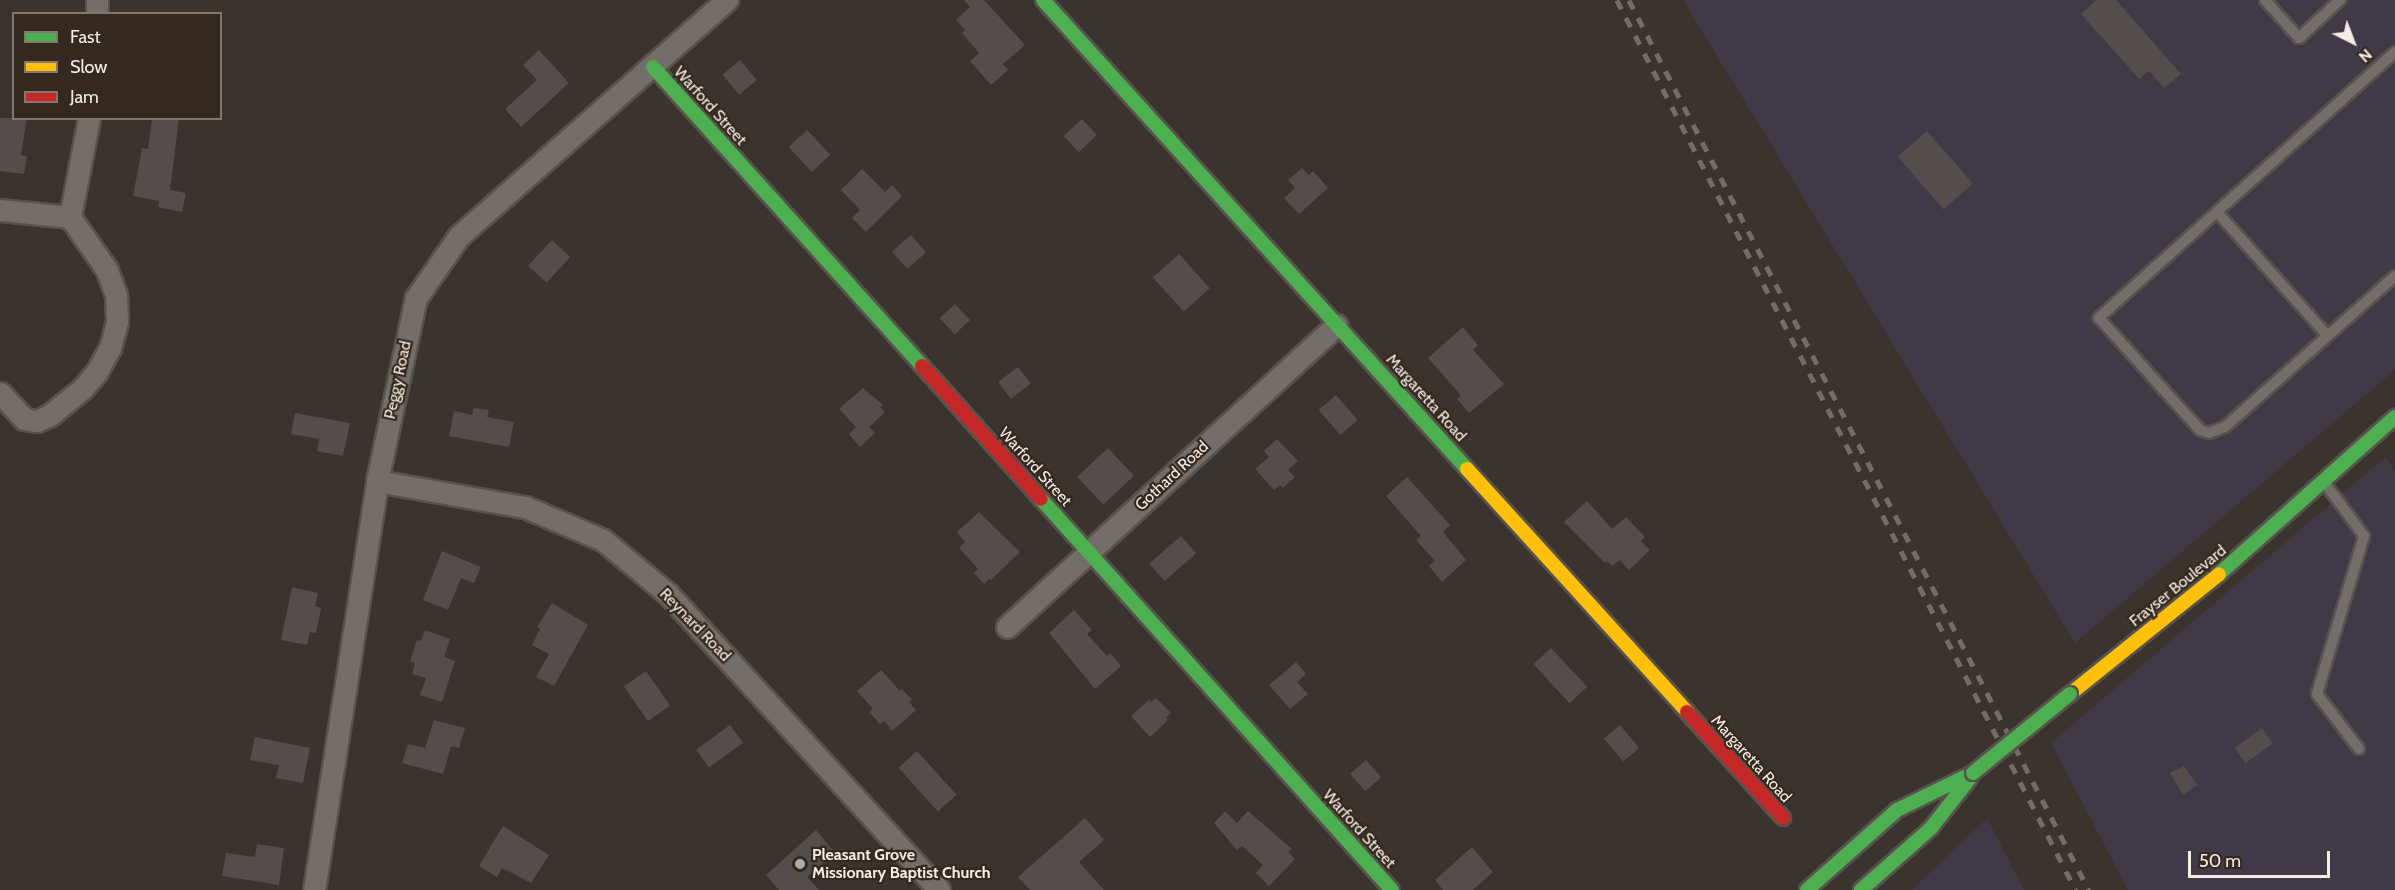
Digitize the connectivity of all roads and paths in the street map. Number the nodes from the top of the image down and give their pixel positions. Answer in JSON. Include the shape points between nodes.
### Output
{"nodes":[{"id":1,"x":727,"y":0,"type":"edge"},
{"id":2,"x":1043,"y":0,"type":"edge"},
{"id":3,"x":2265,"y":0,"type":"edge"},
{"id":4,"x":2340,"y":0,"type":"edge"},
{"id":5,"x":2395,"y":52,"type":"edge"},
{"id":6,"x":653,"y":67,"type":"junction"},
{"id":7,"x":89,"y":120,"type":"edge"},
{"id":8,"x":0,"y":210,"type":"edge"},
{"id":9,"x":2217,"y":212,"type":"junction"},
{"id":10,"x":70,"y":217,"type":"junction"},
{"id":11,"x":2395,"y":276,"type":"edge"},
{"id":12,"x":1337,"y":325,"type":"junction"},
{"id":13,"x":2328,"y":336,"type":"junction"},
{"id":14,"x":0,"y":393,"type":"edge"},
{"id":15,"x":2395,"y":417,"type":"edge"},
{"id":16,"x":377,"y":481,"type":"junction"},
{"id":17,"x":2324,"y":482,"type":"junction"},
{"id":18,"x":1090,"y":553,"type":"junction"},
{"id":19,"x":1006,"y":627,"type":"dead end"},
{"id":20,"x":2359,"y":750,"type":"dead end"},
{"id":21,"x":1973,"y":773,"type":"junction"},
{"id":22,"x":1783,"y":818,"type":"dead end"},
{"id":23,"x":314,"y":890,"type":"edge"},
{"id":24,"x":939,"y":890,"type":"edge"},
{"id":25,"x":1392,"y":890,"type":"edge"},
{"id":26,"x":1807,"y":890,"type":"edge"},
{"id":27,"x":1861,"y":890,"type":"edge"}],
"edges":[{"from":1,"to":6,"type":"street","name":"Peggy Road"},
{"from":2,"to":12,"type":"street","name":"Margaretta Road"},
{"from":3,"to":4,"type":"lane","via":[[2299,38]]},
{"from":5,"to":9,"type":"lane"},
{"from":6,"to":16,"type":"street","name":"Peggy Road","via":[[459,236],[416,298]]},
{"from":6,"to":18,"type":"street","name":"Warford Street"},
{"from":7,"to":10,"type":"street"},
{"from":8,"to":10,"type":"street"},
{"from":9,"to":13,"type":"lane"},
{"from":9,"to":13,"type":"lane","via":[[2099,318],[2200,430],[2210,433],[2225,427]]},
{"from":10,"to":14,"type":"street","via":[[107,270],[116,295],[117,321],[110,348],[82,389],[37,421],[24,419]]},
{"from":11,"to":13,"type":"lane"},
{"from":12,"to":18,"type":"street","name":"Gothard Road"},
{"from":12,"to":22,"type":"street","name":"Margaretta Road"},
{"from":15,"to":17,"type":"street","name":"Frayser Boulevard"},
{"from":16,"to":23,"type":"street","name":"Peggy Road"},
{"from":16,"to":24,"type":"street","name":"Reynard Road","via":[[525,507],[603,540],[668,594]]},
{"from":17,"to":20,"type":"lane","via":[[2364,536],[2317,694]]},
{"from":17,"to":21,"type":"street","name":"Frayser Boulevard","bridge":true,"via":[[2232,565]]},
{"from":18,"to":19,"type":"street","name":"Gothard Road"},
{"from":18,"to":25,"type":"street","name":"Warford Street"},
{"from":21,"to":26,"type":"street","via":[[1897,810]]},
{"from":21,"to":27,"type":"street","via":[[1931,828]]}]}
